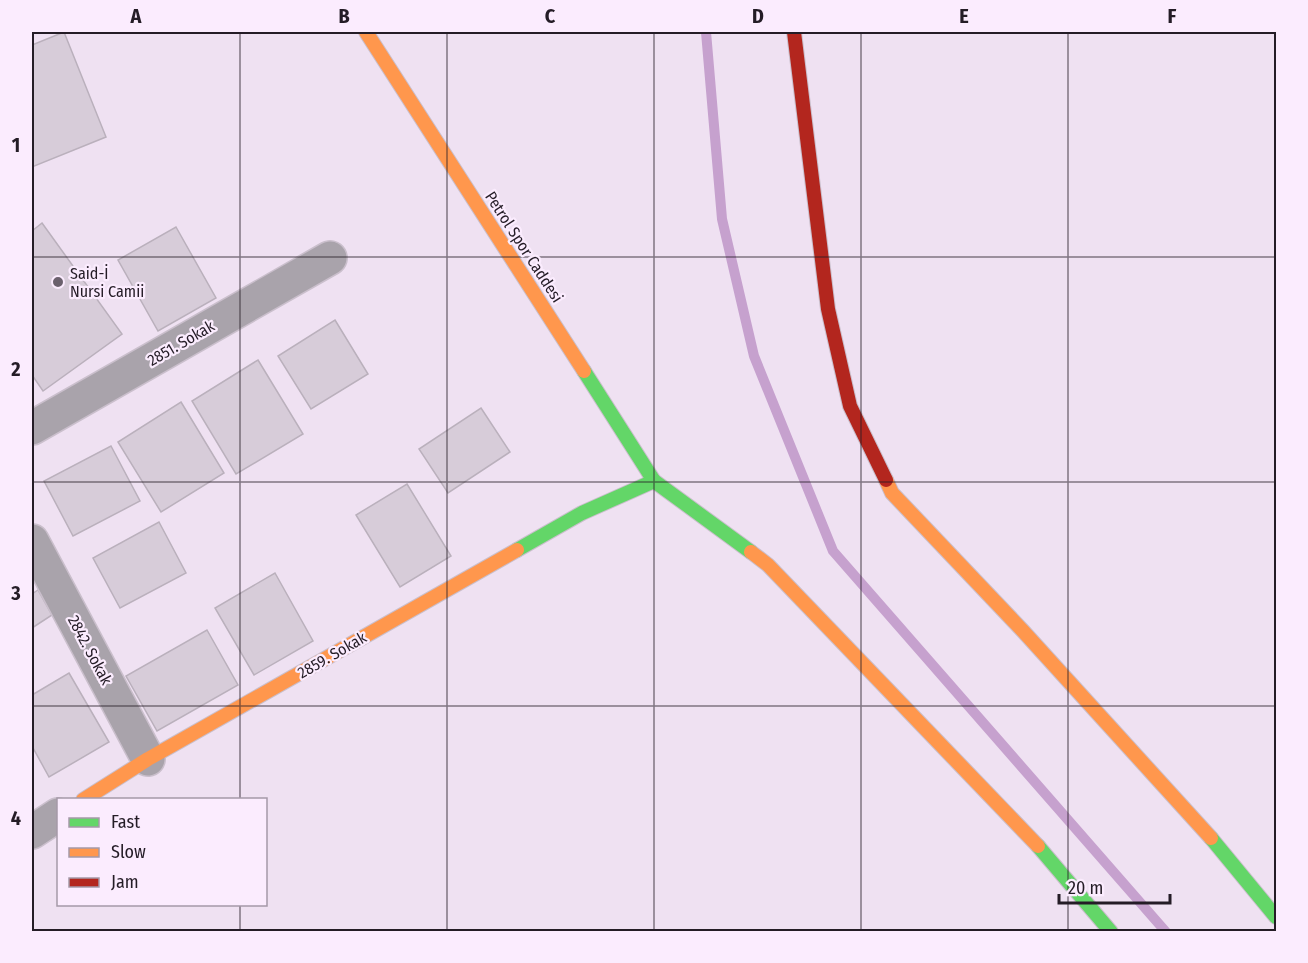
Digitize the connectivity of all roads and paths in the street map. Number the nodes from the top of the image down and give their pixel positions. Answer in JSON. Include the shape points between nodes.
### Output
{"nodes":[{"id":1,"x":366,"y":32,"type":"edge"},
{"id":2,"x":794,"y":32,"type":"edge"},
{"id":3,"x":330,"y":258,"type":"dead end"},
{"id":4,"x":32,"y":428,"type":"edge"},
{"id":5,"x":654,"y":481,"type":"junction"},
{"id":6,"x":32,"y":541,"type":"edge"},
{"id":7,"x":148,"y":759,"type":"junction"},
{"id":8,"x":86,"y":798,"type":"edge"},
{"id":9,"x":57,"y":816,"type":"edge"},
{"id":10,"x":32,"y":832,"type":"edge"},
{"id":11,"x":1276,"y":917,"type":"edge"},
{"id":12,"x":1112,"y":932,"type":"edge"}],
"edges":[{"from":1,"to":5,"type":"street","name":"Petrol Spor Caddesi"},
{"from":2,"to":11,"type":"street","via":[[828,309],[850,406],[892,493],[1224,852]]},
{"from":3,"to":4,"type":"street","name":"2851. Sokak"},
{"from":5,"to":7,"type":"street","name":"2859. Sokak","via":[[582,513]]},
{"from":5,"to":12,"type":"street","via":[[768,565],[1034,841]]},
{"from":6,"to":7,"type":"street","name":"2842. Sokak"},
{"from":7,"to":8,"type":"street","name":"2859. Sokak"},
{"from":9,"to":10,"type":"street"}]}
